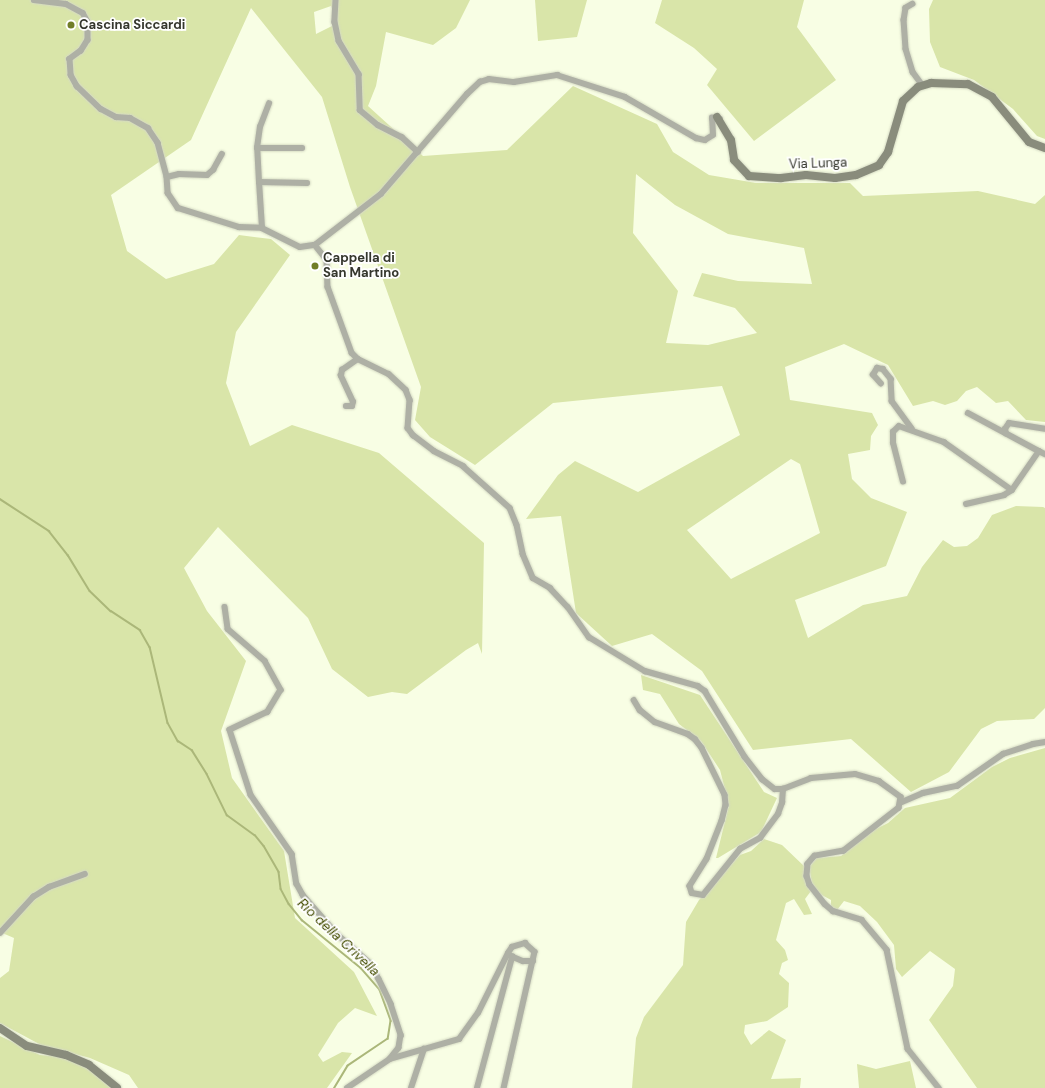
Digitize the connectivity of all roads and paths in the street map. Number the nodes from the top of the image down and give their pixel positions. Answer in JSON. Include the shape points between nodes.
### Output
{"nodes":[{"id":1,"x":34,"y":0,"type":"edge"},
{"id":2,"x":336,"y":0,"type":"edge"},
{"id":3,"x":913,"y":4,"type":"dead end"},
{"id":4,"x":923,"y":86,"type":"junction"},
{"id":5,"x":269,"y":104,"type":"dead end"},
{"id":6,"x":719,"y":118,"type":"joint"},
{"id":7,"x":257,"y":148,"type":"junction"},
{"id":8,"x":302,"y":148,"type":"dead end"},
{"id":9,"x":1045,"y":148,"type":"edge"},
{"id":10,"x":418,"y":152,"type":"junction"},
{"id":11,"x":222,"y":154,"type":"dead end"},
{"id":12,"x":167,"y":177,"type":"junction"},
{"id":13,"x":259,"y":182,"type":"junction"},
{"id":14,"x":307,"y":182,"type":"dead end"},
{"id":15,"x":262,"y":228,"type":"junction"},
{"id":16,"x":315,"y":245,"type":"junction"},
{"id":17,"x":358,"y":359,"type":"junction"},
{"id":18,"x":881,"y":384,"type":"dead end"},
{"id":19,"x":346,"y":406,"type":"dead end"},
{"id":20,"x":968,"y":413,"type":"dead end"},
{"id":21,"x":912,"y":429,"type":"junction"},
{"id":22,"x":1045,"y":429,"type":"edge"},
{"id":23,"x":1006,"y":434,"type":"junction"},
{"id":24,"x":1039,"y":451,"type":"junction"},
{"id":25,"x":1045,"y":454,"type":"edge"},
{"id":26,"x":903,"y":482,"type":"dead end"},
{"id":27,"x":1012,"y":490,"type":"junction"},
{"id":28,"x":966,"y":504,"type":"dead end"},
{"id":29,"x":225,"y":607,"type":"dead end"},
{"id":30,"x":634,"y":700,"type":"dead end"},
{"id":31,"x":1045,"y":742,"type":"edge"},
{"id":32,"x":783,"y":789,"type":"junction"},
{"id":33,"x":902,"y":802,"type":"junction"},
{"id":34,"x":84,"y":874,"type":"dead end"},
{"id":35,"x":0,"y":936,"type":"edge"},
{"id":36,"x":508,"y":952,"type":"junction"},
{"id":37,"x":512,"y":957,"type":"junction"},
{"id":38,"x":534,"y":961,"type":"junction"},
{"id":39,"x":0,"y":1028,"type":"edge"},
{"id":40,"x":424,"y":1049,"type":"junction"},
{"id":41,"x":390,"y":1059,"type":"junction"},
{"id":42,"x":117,"y":1088,"type":"edge"},
{"id":43,"x":347,"y":1088,"type":"edge"},
{"id":44,"x":411,"y":1088,"type":"edge"},
{"id":45,"x":478,"y":1088,"type":"edge"},
{"id":46,"x":504,"y":1088,"type":"edge"},
{"id":47,"x":939,"y":1088,"type":"edge"}],
"edges":[{"from":1,"to":12,"type":"street","via":[[66,4],[83,13],[88,22],[88,40],[81,51],[70,60],[71,75],[77,86],[101,109],[116,117],[130,118],[148,128],[158,143]]},
{"from":2,"to":10,"type":"street","via":[[335,22],[339,42],[359,74],[360,110],[378,125],[402,137]]},
{"from":3,"to":4,"type":"street","via":[[906,8],[904,20],[906,49],[913,72]]},
{"from":4,"to":6,"type":"street","name":"Via Lunga","via":[[909,94],[904,102],[888,152],[879,165],[856,175],[835,178],[806,175],[781,178],[748,176],[734,160],[731,140]]},
{"from":4,"to":9,"type":"street","name":"Via Lunga","via":[[931,83],[968,84],[980,89],[992,97],[1029,142]]},
{"from":5,"to":7,"type":"street","via":[[260,128]]},
{"from":6,"to":10,"type":"street","via":[[712,118],[713,135],[705,140],[672,126],[626,97],[557,75],[514,82],[489,79],[480,82],[467,94]]},
{"from":7,"to":8,"type":"street"},
{"from":7,"to":13,"type":"street"},
{"from":10,"to":16,"type":"street","via":[[381,194]]},
{"from":11,"to":12,"type":"street","via":[[207,175],[179,174]]},
{"from":12,"to":15,"type":"street","via":[[168,193],[178,208],[238,228]]},
{"from":13,"to":14,"type":"street"},
{"from":13,"to":15,"type":"street"},
{"from":15,"to":16,"type":"street","via":[[300,247]]},
{"from":16,"to":17,"type":"street","via":[[326,260],[331,296],[346,342]]},
{"from":17,"to":19,"type":"street","via":[[342,370],[341,376],[353,402],[352,406]]},
{"from":17,"to":32,"type":"street","via":[[389,374],[406,390],[410,400],[408,428],[413,435],[463,466],[510,508],[517,525],[523,554],[533,578],[550,588],[568,607],[589,637],[616,656],[645,671],[698,686],[705,691],[757,773],[770,786]]},
{"from":18,"to":21,"type":"street","via":[[873,375],[877,368],[883,369],[891,379],[892,401]]},
{"from":20,"to":23,"type":"street"},
{"from":21,"to":26,"type":"street","via":[[899,426],[893,432]]},
{"from":21,"to":27,"type":"street","via":[[944,442]]},
{"from":22,"to":23,"type":"street","via":[[1009,423],[1005,428]]},
{"from":23,"to":24,"type":"street"},
{"from":24,"to":25,"type":"street"},
{"from":24,"to":27,"type":"street"},
{"from":27,"to":28,"type":"street","via":[[1004,495]]},
{"from":29,"to":41,"type":"street","via":[[228,629],[265,661],[281,690],[268,712],[230,730],[250,795],[292,854],[297,884],[303,895],[337,934],[370,963],[379,979],[391,1004],[401,1035],[399,1048]]},
{"from":30,"to":32,"type":"street","via":[[640,710],[655,722],[688,734],[695,740],[702,748],[725,795],[726,805],[722,821],[708,859],[690,886],[692,893],[703,895],[740,849],[760,838],[778,814]]},
{"from":31,"to":33,"type":"street","via":[[1003,754],[956,786]]},
{"from":32,"to":33,"type":"street","via":[[811,778],[862,774],[891,788],[901,797]]},
{"from":33,"to":47,"type":"street","via":[[887,819],[870,829],[844,851],[815,856],[808,864],[807,876],[810,885],[825,904],[833,911],[862,920],[887,950],[908,1049]]},
{"from":34,"to":35,"type":"street","via":[[33,897]]},
{"from":36,"to":37,"type":"street"},
{"from":36,"to":38,"type":"street","via":[[512,947],[525,943],[536,952]]},
{"from":36,"to":40,"type":"street","via":[[478,1013],[458,1039]]},
{"from":37,"to":38,"type":"street"},
{"from":37,"to":45,"type":"street"},
{"from":38,"to":46,"type":"street"},
{"from":39,"to":42,"type":"street","via":[[27,1046],[66,1055],[89,1066]]},
{"from":40,"to":41,"type":"street"},
{"from":40,"to":44,"type":"street"},
{"from":41,"to":43,"type":"street"}]}
